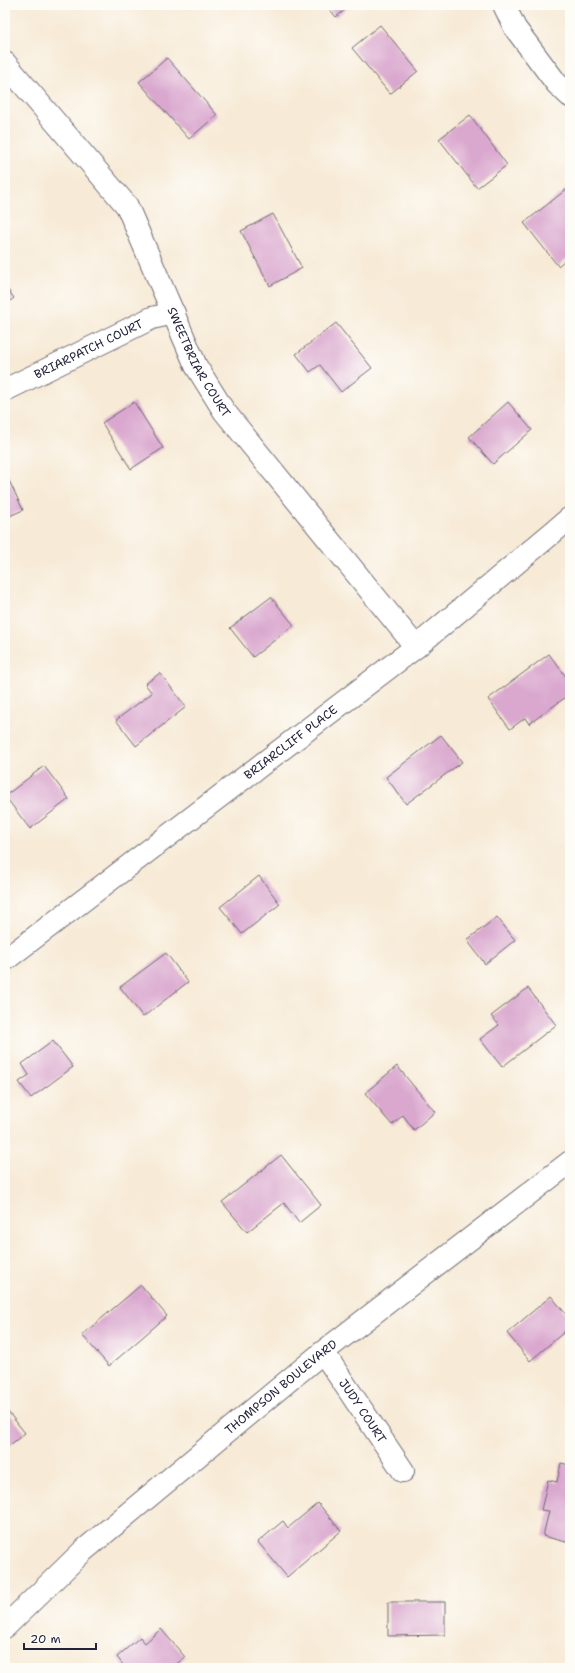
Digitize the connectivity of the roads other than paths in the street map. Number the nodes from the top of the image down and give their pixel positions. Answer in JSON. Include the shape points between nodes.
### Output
{"nodes":[{"id":1,"x":504,"y":5,"type":"edge"},
{"id":2,"x":5,"y":63,"type":"edge"},
{"id":3,"x":570,"y":96,"type":"edge"},
{"id":4,"x":174,"y":313,"type":"junction"},
{"id":5,"x":5,"y":390,"type":"edge"},
{"id":6,"x":570,"y":518,"type":"edge"},
{"id":7,"x":416,"y":647,"type":"junction"},
{"id":8,"x":5,"y":960,"type":"edge"},
{"id":9,"x":570,"y":1162,"type":"edge"},
{"id":10,"x":323,"y":1352,"type":"junction"},
{"id":11,"x":403,"y":1470,"type":"dead end"},
{"id":12,"x":5,"y":1627,"type":"edge"}],
"edges":[{"from":1,"to":3,"type":"street","via":[[515,28],[557,84]]},
{"from":2,"to":4,"type":"street","name":"SWEETBRIAR COURT","via":[[127,206]]},
{"from":4,"to":5,"type":"street","name":"BRIARPATCH COURT","via":[[152,318]]},
{"from":4,"to":7,"type":"street","name":"SWEETBRIAR COURT","via":[[196,366],[224,411]]},
{"from":6,"to":7,"type":"street","name":"BRIARCLIFF PLACE"},
{"from":7,"to":8,"type":"street","name":"BRIARCLIFF PLACE"},
{"from":9,"to":10,"type":"street","name":"THOMPSON BOULEVARD"},
{"from":10,"to":11,"type":"street","name":"JUDY COURT"},
{"from":10,"to":12,"type":"street","name":"THOMPSON BOULEVARD","via":[[83,1551]]}]}
